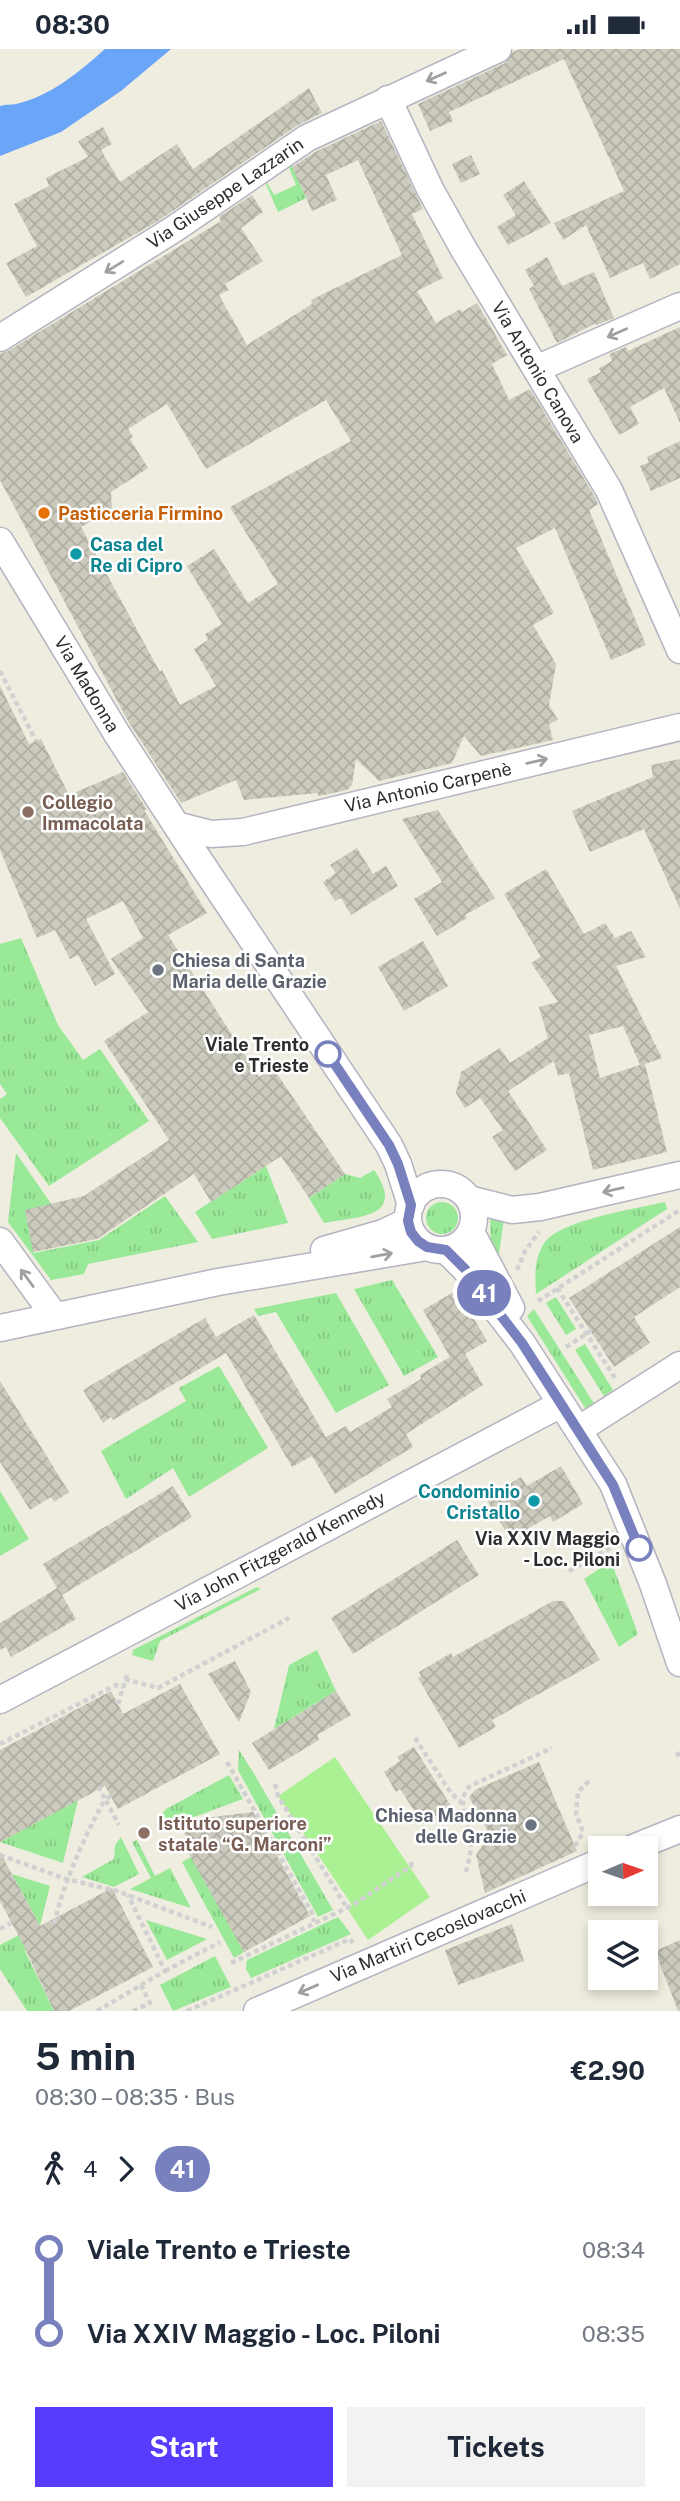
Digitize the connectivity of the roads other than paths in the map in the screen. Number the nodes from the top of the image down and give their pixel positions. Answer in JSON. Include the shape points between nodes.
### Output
{"nodes":[{"id":1,"x":498,"y":49,"type":"edge"},
{"id":2,"x":388,"y":99,"type":"junction"},
{"id":3,"x":680,"y":306,"type":"edge"},
{"id":4,"x":0,"y":338,"type":"edge"},
{"id":5,"x":536,"y":369,"type":"junction"},
{"id":6,"x":0,"y":541,"type":"edge"},
{"id":7,"x":680,"y":650,"type":"edge"},
{"id":8,"x":680,"y":727,"type":"edge"},
{"id":9,"x":176,"y":825,"type":"junction"},
{"id":10,"x":243,"y":832,"type":"junction"},
{"id":11,"x":217,"y":887,"type":"junction"},
{"id":12,"x":389,"y":1145,"type":"junction"},
{"id":13,"x":680,"y":1175,"type":"edge"},
{"id":14,"x":434,"y":1185,"type":"junction"},
{"id":15,"x":469,"y":1199,"type":"junction"},
{"id":16,"x":410,"y":1213,"type":"junction"},
{"id":17,"x":471,"y":1232,"type":"junction"},
{"id":18,"x":0,"y":1241,"type":"edge"},
{"id":19,"x":436,"y":1249,"type":"junction"},
{"id":20,"x":218,"y":1282,"type":"junction"},
{"id":21,"x":54,"y":1315,"type":"junction"},
{"id":22,"x":0,"y":1328,"type":"edge"},
{"id":23,"x":522,"y":1343,"type":"junction"},
{"id":24,"x":680,"y":1365,"type":"edge"},
{"id":25,"x":561,"y":1404,"type":"junction"},
{"id":26,"x":578,"y":1430,"type":"junction"},
{"id":27,"x":680,"y":1663,"type":"edge"},
{"id":28,"x":0,"y":1700,"type":"edge"},
{"id":29,"x":680,"y":1829,"type":"edge"},
{"id":30,"x":658,"y":1838,"type":"edge"},
{"id":31,"x":588,"y":1866,"type":"edge"},
{"id":32,"x":257,"y":2011,"type":"edge"}],
"edges":[{"from":1,"to":2,"type":"street","name":"Via Giuseppe Lazzarin","one_way":true},
{"from":2,"to":4,"type":"street","name":"Via Giuseppe Lazzarin","one_way":true,"via":[[288,149],[174,229]]},
{"from":2,"to":5,"type":"street","name":"Via Antonio Canova","via":[[430,189]]},
{"from":3,"to":5,"type":"street","one_way":true},
{"from":5,"to":7,"type":"street","name":"Via Antonio Canova","via":[[609,490]]},
{"from":6,"to":9,"type":"street","name":"Via Madonna"},
{"from":10,"to":8,"type":"street","name":"Via Antonio Carpenè","one_way":true},
{"from":9,"to":10,"type":"street","name":"Via Antonio Carpenè","via":[[211,834]]},
{"from":9,"to":11,"type":"street","name":"Via Madonna"},
{"from":10,"to":11,"type":"street","via":[[219,855]]},
{"from":11,"to":12,"type":"street","name":"Via Madonna"},
{"from":12,"to":14,"type":"street"},
{"from":12,"to":16,"type":"street"},
{"from":13,"to":15,"type":"street","one_way":true,"via":[[540,1207],[512,1210]]},
{"from":14,"to":15,"type":"street","via":[[453,1187]]},
{"from":14,"to":16,"type":"street","via":[[421,1192]]},
{"from":15,"to":17,"type":"street","via":[[474,1216]]},
{"from":16,"to":19,"type":"street","via":[[411,1232],[418,1241]]},
{"from":16,"to":20,"type":"street","via":[[383,1233]]},
{"from":17,"to":19,"type":"street","via":[[456,1247]]},
{"from":17,"to":23,"type":"street","via":[[509,1302]]},
{"from":21,"to":18,"type":"street","one_way":true},
{"from":20,"to":19,"type":"street","one_way":true},
{"from":19,"to":23,"type":"street","via":[[465,1269]]},
{"from":20,"to":21,"type":"street"},
{"from":21,"to":22,"type":"street"},
{"from":23,"to":25,"type":"street"},
{"from":24,"to":26,"type":"street"},
{"from":25,"to":26,"type":"street"},
{"from":25,"to":28,"type":"street","name":"Via John Fitzgerald Kennedy"},
{"from":26,"to":27,"type":"street","via":[[613,1485]]},
{"from":29,"to":30,"type":"street"},
{"from":31,"to":32,"type":"street","name":"Via Martiri Cecoslovacchi","one_way":true}]}
